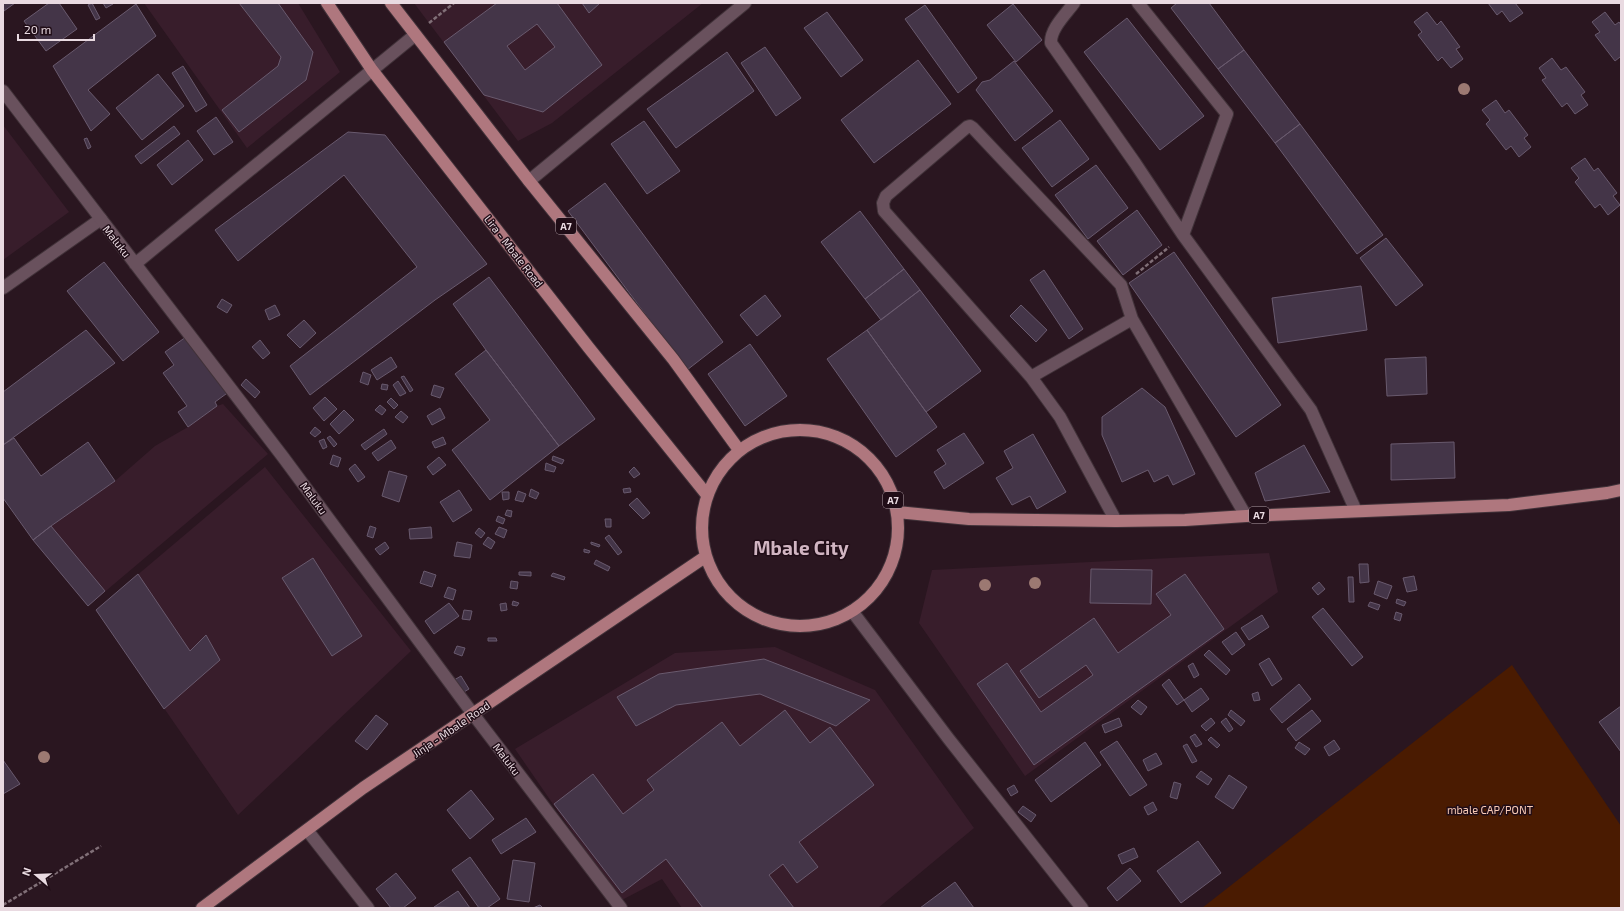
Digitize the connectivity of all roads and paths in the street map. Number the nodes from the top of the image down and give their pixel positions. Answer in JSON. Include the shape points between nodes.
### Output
{"nodes":[{"id":1,"x":327,"y":3,"type":"edge"},
{"id":2,"x":391,"y":3,"type":"edge"},
{"id":3,"x":454,"y":3,"type":"edge"},
{"id":4,"x":745,"y":3,"type":"edge"},
{"id":5,"x":1074,"y":3,"type":"edge"},
{"id":6,"x":1138,"y":3,"type":"edge"},
{"id":7,"x":415,"y":35,"type":"junction"},
{"id":8,"x":372,"y":70,"type":"junction"},
{"id":9,"x":3,"y":91,"type":"edge"},
{"id":10,"x":529,"y":180,"type":"junction"},
{"id":11,"x":101,"y":219,"type":"junction"},
{"id":12,"x":1184,"y":235,"type":"junction"},
{"id":13,"x":135,"y":264,"type":"junction"},
{"id":14,"x":1121,"y":284,"type":"junction"},
{"id":15,"x":3,"y":288,"type":"edge"},
{"id":16,"x":1132,"y":319,"type":"junction"},
{"id":17,"x":1031,"y":377,"type":"junction"},
{"id":18,"x":739,"y":450,"type":"junction"},
{"id":19,"x":1621,"y":490,"type":"edge"},
{"id":20,"x":707,"y":495,"type":"junction"},
{"id":21,"x":1356,"y":511,"type":"junction"},
{"id":22,"x":897,"y":512,"type":"junction"},
{"id":23,"x":1246,"y":516,"type":"junction"},
{"id":24,"x":1116,"y":521,"type":"junction"},
{"id":25,"x":706,"y":557,"type":"junction"},
{"id":26,"x":852,"y":611,"type":"junction"},
{"id":27,"x":473,"y":714,"type":"junction"},
{"id":28,"x":307,"y":830,"type":"junction"},
{"id":29,"x":101,"y":846,"type":"dead end"},
{"id":30,"x":3,"y":905,"type":"edge"},
{"id":31,"x":202,"y":908,"type":"edge"},
{"id":32,"x":368,"y":908,"type":"edge"},
{"id":33,"x":621,"y":908,"type":"edge"},
{"id":34,"x":1082,"y":908,"type":"edge"}],
"edges":[{"from":1,"to":8,"type":"main road","name":"Lira - Mbale Road"},
{"from":2,"to":7,"type":"main road","number":"A7"},
{"from":3,"to":7,"type":"path"},
{"from":4,"to":10,"type":"street"},
{"from":5,"to":12,"type":"street","via":[[1053,31],[1050,43]]},
{"from":6,"to":12,"type":"street","via":[[1227,114]]},
{"from":7,"to":8,"type":"street"},
{"from":7,"to":10,"type":"main road","number":"A7"},
{"from":8,"to":13,"type":"street"},
{"from":8,"to":20,"type":"main road","name":"Lira - Mbale Road"},
{"from":9,"to":11,"type":"street","name":"Maluku"},
{"from":10,"to":18,"type":"main road","number":"A7","via":[[673,359]]},
{"from":11,"to":13,"type":"street","name":"Maluku"},
{"from":11,"to":15,"type":"street"},
{"from":12,"to":14,"type":"path"},
{"from":12,"to":21,"type":"street","via":[[1311,410]]},
{"from":13,"to":27,"type":"street","name":"Maluku","via":[[291,468]]},
{"from":14,"to":16,"type":"street"},
{"from":14,"to":17,"type":"street","via":[[970,126],[886,196],[883,203],[884,211]]},
{"from":16,"to":17,"type":"street"},
{"from":16,"to":23,"type":"street"},
{"from":17,"to":24,"type":"street","via":[[1060,417]]},
{"from":18,"to":20,"type":"main road","number":"A7"},
{"from":18,"to":22,"type":"main road","number":"A7","via":[[785,431],[819,431],[851,444],[871,460],[890,489]]},
{"from":19,"to":21,"type":"main road","number":"A7","via":[[1509,504]]},
{"from":20,"to":25,"type":"main road","number":"A7","via":[[701,529]]},
{"from":21,"to":23,"type":"main road","number":"A7"},
{"from":22,"to":24,"type":"main road","number":"A7","via":[[969,519]]},
{"from":22,"to":26,"type":"main road","number":"A7","via":[[898,522],[892,561],[875,591]]},
{"from":23,"to":24,"type":"main road","number":"A7"},
{"from":25,"to":26,"type":"main road","number":"A7","via":[[721,588],[739,606],[769,622],[803,627],[827,623]]},
{"from":25,"to":27,"type":"main road","name":"Jinja - Mbale Road"},
{"from":26,"to":34,"type":"street","via":[[952,744]]},
{"from":27,"to":28,"type":"main road","name":"Jinja - Mbale Road","via":[[363,788]]},
{"from":27,"to":33,"type":"street","name":"Maluku"},
{"from":28,"to":31,"type":"main road","name":"Jinja - Mbale Road"},
{"from":28,"to":32,"type":"street"},
{"from":29,"to":30,"type":"path"}]}
